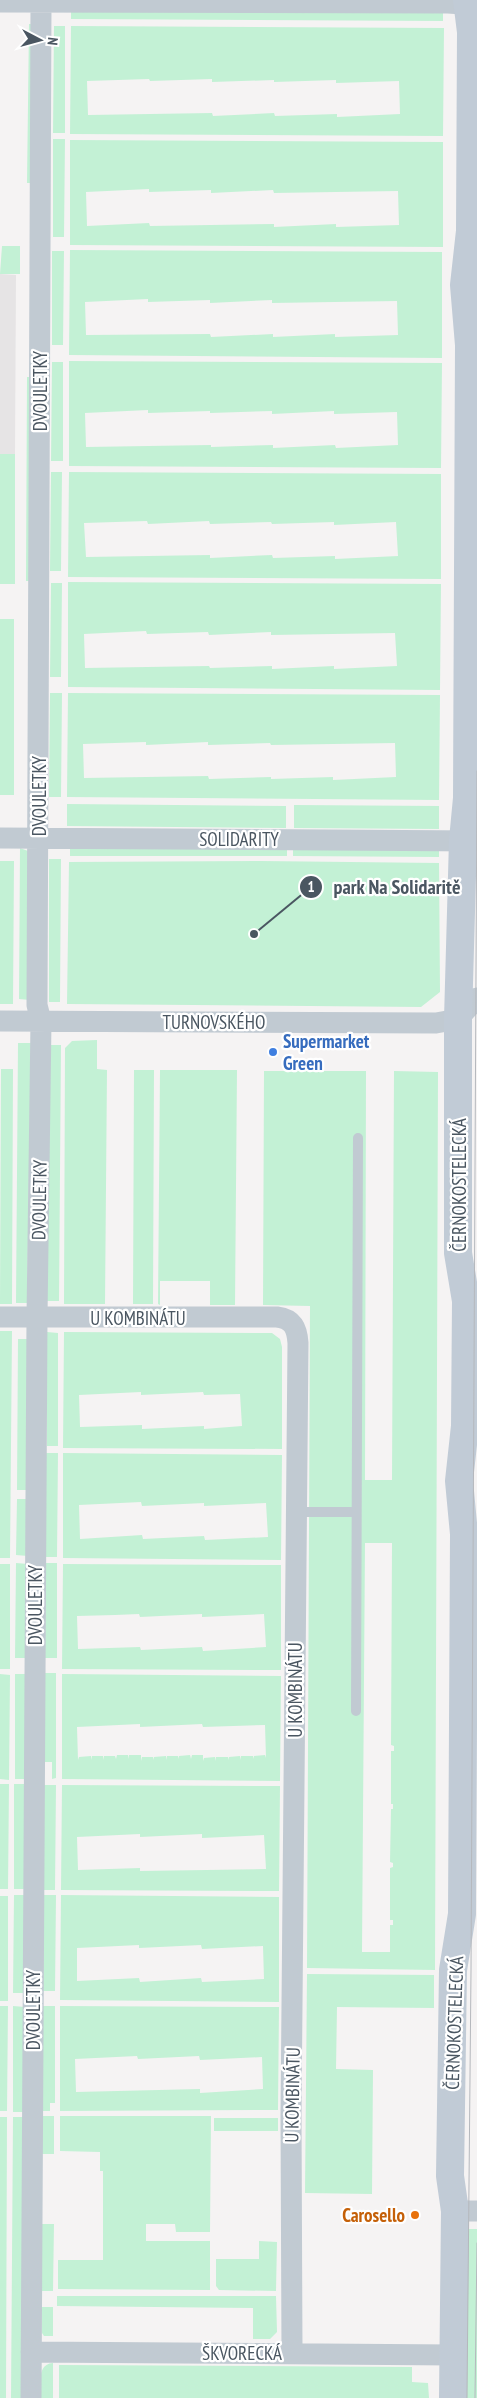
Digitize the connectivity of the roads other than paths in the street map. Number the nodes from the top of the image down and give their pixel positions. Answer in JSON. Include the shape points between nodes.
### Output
{"nodes":[{"id":1,"x":158,"y":1,"type":"edge"},
{"id":2,"x":0,"y":2,"type":"edge"},
{"id":3,"x":42,"y":3,"type":"junction"},
{"id":4,"x":470,"y":3,"type":"edge"},
{"id":5,"x":472,"y":313,"type":"edge"},
{"id":6,"x":0,"y":838,"type":"edge"},
{"id":7,"x":39,"y":838,"type":"junction"},
{"id":8,"x":470,"y":841,"type":"edge"},
{"id":9,"x":477,"y":998,"type":"edge"},
{"id":10,"x":458,"y":1019,"type":"junction"},
{"id":11,"x":0,"y":1021,"type":"edge"},
{"id":12,"x":41,"y":1022,"type":"junction"},
{"id":13,"x":358,"y":1138,"type":"dead end"},
{"id":14,"x":0,"y":1317,"type":"edge"},
{"id":15,"x":37,"y":1317,"type":"junction"},
{"id":16,"x":297,"y":1512,"type":"junction"},
{"id":17,"x":356,"y":1512,"type":"junction"},
{"id":18,"x":470,"y":1512,"type":"edge"},
{"id":19,"x":356,"y":1710,"type":"dead end"},
{"id":20,"x":466,"y":2211,"type":"edge"},
{"id":21,"x":31,"y":2352,"type":"junction"},
{"id":22,"x":292,"y":2353,"type":"junction"},
{"id":23,"x":454,"y":2354,"type":"junction"},
{"id":24,"x":31,"y":2398,"type":"edge"},
{"id":25,"x":453,"y":2398,"type":"edge"}],
"edges":[{"from":1,"to":3,"type":"street"},
{"from":1,"to":4,"type":"street"},
{"from":2,"to":3,"type":"street"},
{"from":3,"to":7,"type":"street","name":"DVOULETKY"},
{"from":4,"to":5,"type":"main road","name":"ČERNOKOSTELECKÁ","via":[[470,230],[464,285]]},
{"from":5,"to":8,"type":"main road","name":"ČERNOKOSTELECKÁ","via":[[469,345],[467,798]]},
{"from":6,"to":7,"type":"street","name":"SOLIDARITY"},
{"from":7,"to":8,"type":"street","name":"SOLIDARITY"},
{"from":7,"to":12,"type":"street","name":"DVOULETKY","via":[[37,1005]]},
{"from":8,"to":10,"type":"main road","name":"ČERNOKOSTELECKÁ"},
{"from":9,"to":10,"type":"street"},
{"from":10,"to":12,"type":"street","name":"TURNOVSKÉHO","via":[[436,1022]]},
{"from":10,"to":18,"type":"main road","name":"ČERNOKOSTELECKÁ","via":[[458,1253],[466,1301],[465,1426],[459,1481]]},
{"from":11,"to":12,"type":"street","name":"TURNOVSKÉHO"},
{"from":12,"to":15,"type":"street","name":"DVOULETKY"},
{"from":13,"to":17,"type":"lane"},
{"from":14,"to":15,"type":"street","name":"U KOMBINÁTU"},
{"from":15,"to":16,"type":"street","name":"U KOMBINÁTU","via":[[277,1317],[288,1320],[296,1327],[298,1343]]},
{"from":15,"to":21,"type":"street","name":"DVOULETKY"},
{"from":16,"to":17,"type":"lane"},
{"from":16,"to":22,"type":"street","name":"U KOMBINÁTU"},
{"from":17,"to":19,"type":"lane"},
{"from":18,"to":20,"type":"main road","name":"ČERNOKOSTELECKÁ","via":[[464,1549],[462,1914],[453,1970],[450,2176]]},
{"from":20,"to":23,"type":"main road","name":"ČERNOKOSTELECKÁ","via":[[455,2249]]},
{"from":21,"to":22,"type":"street","name":"ŠKVORECKÁ"},
{"from":21,"to":24,"type":"street","name":"DVOULETKY"},
{"from":22,"to":23,"type":"street","name":"ŠKVORECKÁ"},
{"from":23,"to":25,"type":"main road","name":"ČERNOKOSTELECKÁ"}]}
